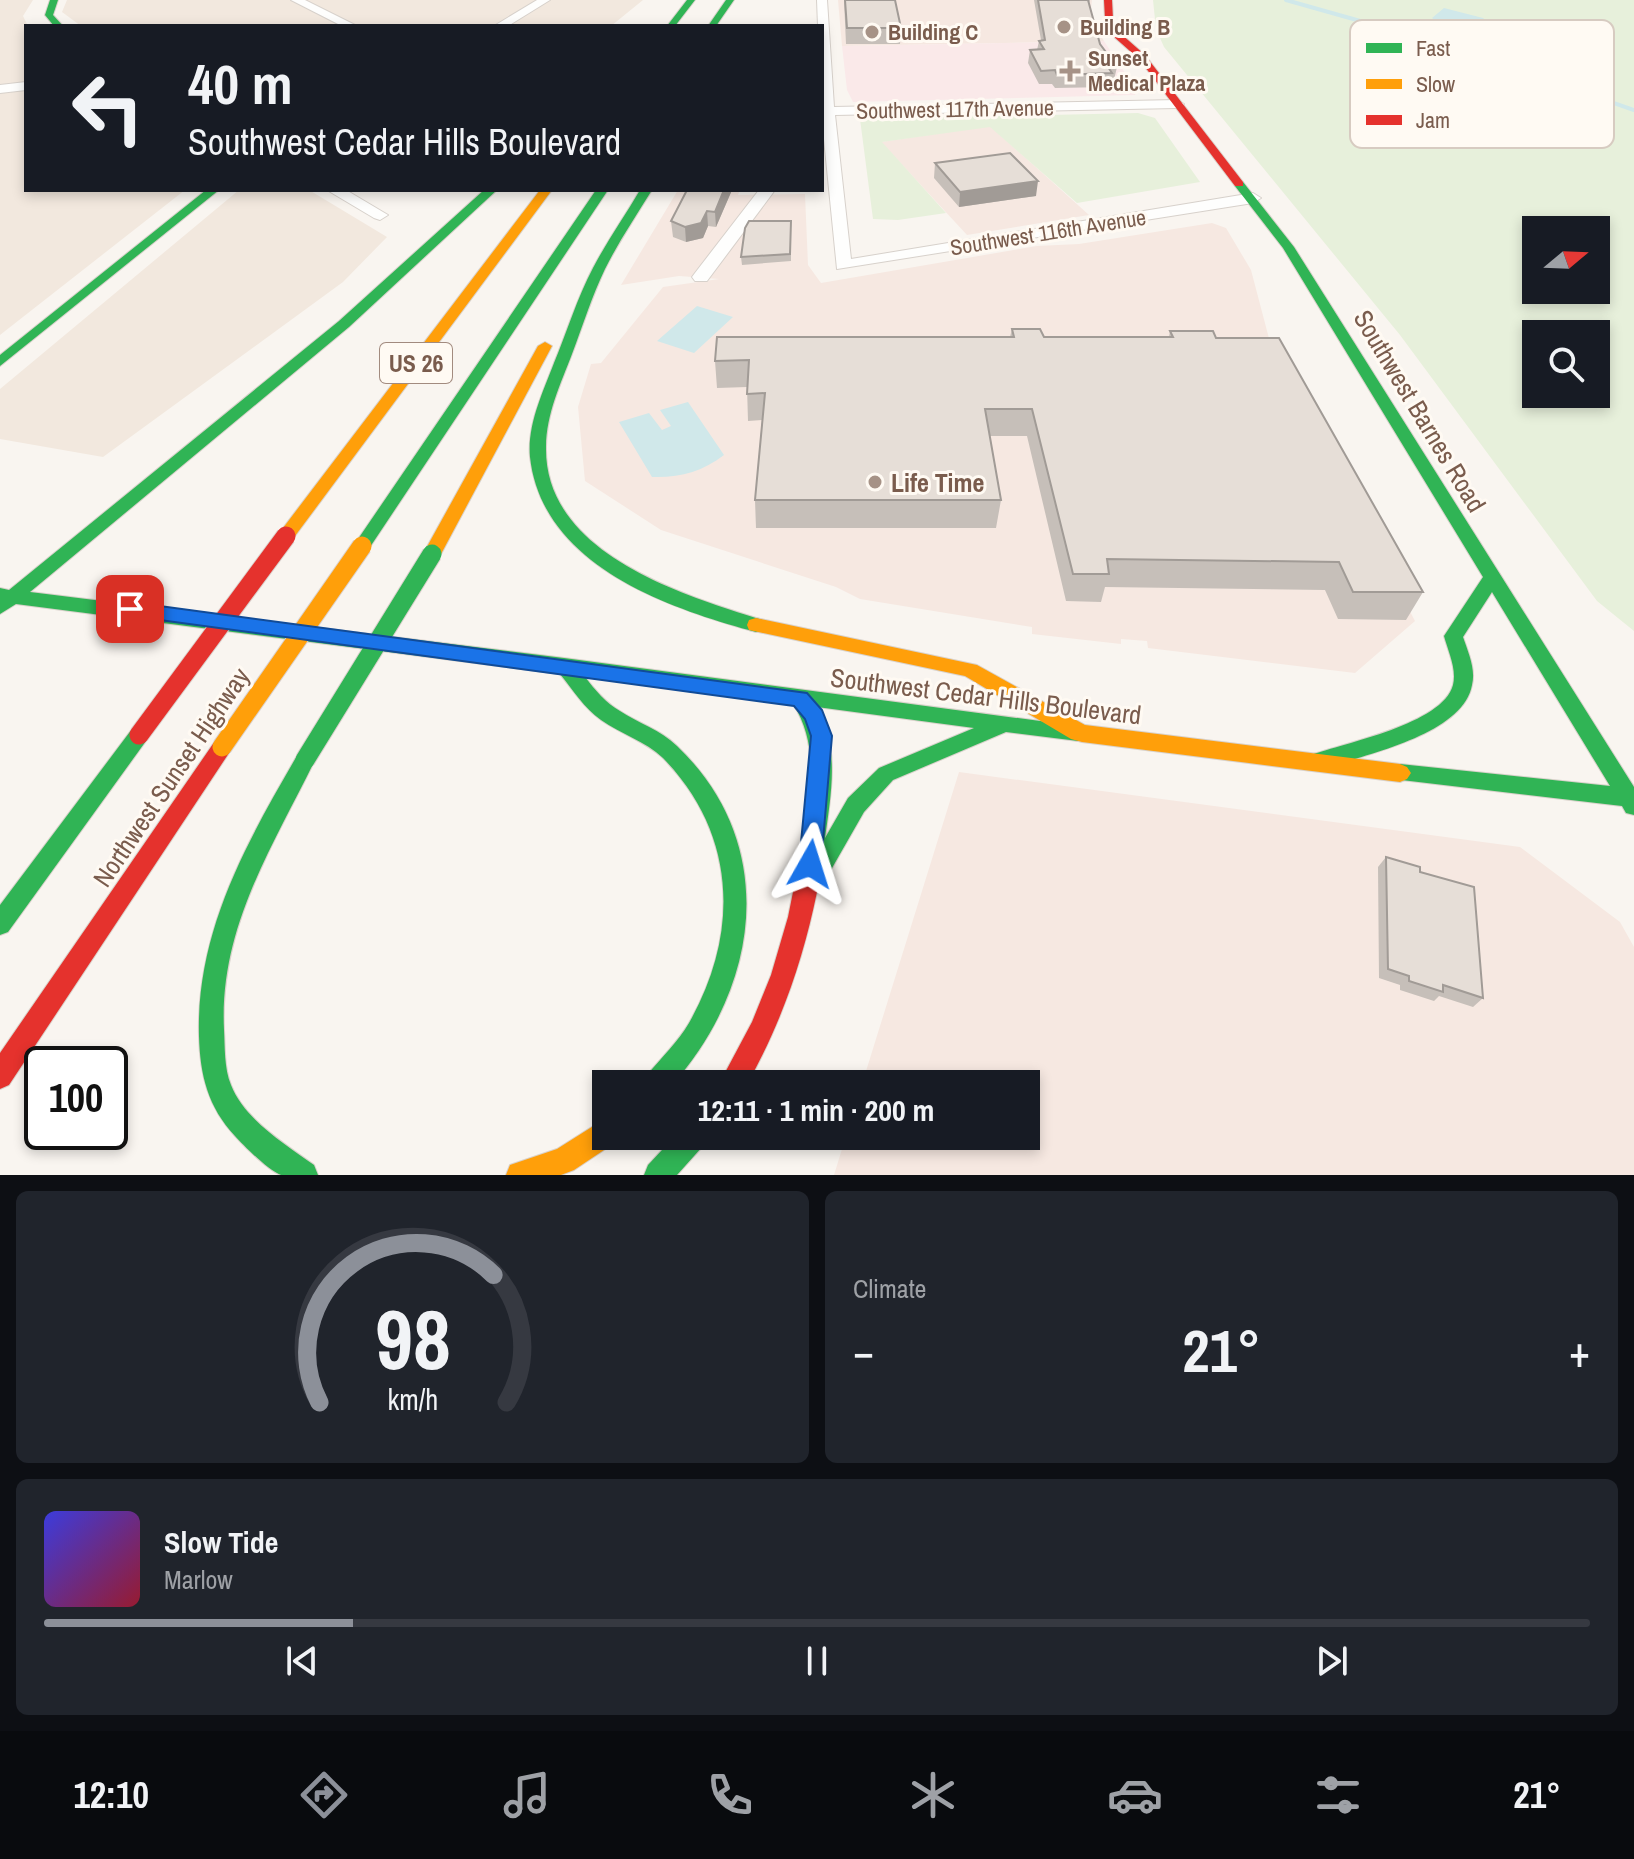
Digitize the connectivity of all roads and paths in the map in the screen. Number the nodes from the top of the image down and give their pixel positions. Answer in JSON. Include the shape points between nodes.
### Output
{"nodes":[{"id":1,"x":54,"y":0,"type":"edge"},
{"id":2,"x":296,"y":0,"type":"edge"},
{"id":3,"x":545,"y":0,"type":"edge"},
{"id":4,"x":691,"y":0,"type":"edge"},
{"id":5,"x":730,"y":0,"type":"edge"},
{"id":6,"x":822,"y":0,"type":"edge"},
{"id":7,"x":1108,"y":4,"type":"edge"},
{"id":8,"x":57,"y":24,"type":"edge"},
{"id":9,"x":347,"y":24,"type":"edge"},
{"id":10,"x":503,"y":24,"type":"edge"},
{"id":11,"x":673,"y":24,"type":"edge"},
{"id":12,"x":713,"y":24,"type":"edge"},
{"id":13,"x":823,"y":24,"type":"edge"},
{"id":14,"x":824,"y":37,"type":"edge"},
{"id":15,"x":1142,"y":57,"type":"junction"},
{"id":16,"x":24,"y":86,"type":"edge"},
{"id":17,"x":0,"y":89,"type":"edge"},
{"id":18,"x":1177,"y":104,"type":"junction"},
{"id":19,"x":828,"y":111,"type":"junction"},
{"id":20,"x":826,"y":134,"type":"edge"},
{"id":21,"x":211,"y":192,"type":"edge"},
{"id":22,"x":339,"y":192,"type":"edge"},
{"id":23,"x":489,"y":192,"type":"edge"},
{"id":24,"x":544,"y":192,"type":"edge"},
{"id":25,"x":601,"y":192,"type":"edge"},
{"id":26,"x":645,"y":192,"type":"edge"},
{"id":27,"x":765,"y":192,"type":"edge"},
{"id":28,"x":1253,"y":198,"type":"junction"},
{"id":29,"x":380,"y":215,"type":"dead end"},
{"id":30,"x":595,"y":277,"type":"junction"},
{"id":31,"x":701,"y":277,"type":"dead end"},
{"id":32,"x":0,"y":362,"type":"edge"},
{"id":33,"x":1491,"y":579,"type":"junction"},
{"id":34,"x":4,"y":599,"type":"edge"},
{"id":35,"x":564,"y":665,"type":"junction"},
{"id":36,"x":800,"y":699,"type":"junction"},
{"id":37,"x":1002,"y":725,"type":"junction"},
{"id":38,"x":1082,"y":734,"type":"junction"},
{"id":39,"x":1312,"y":763,"type":"junction"},
{"id":40,"x":1632,"y":801,"type":"edge"},
{"id":41,"x":807,"y":892,"type":"junction"},
{"id":42,"x":0,"y":924,"type":"edge"},
{"id":43,"x":667,"y":1070,"type":"edge"},
{"id":44,"x":739,"y":1070,"type":"edge"},
{"id":45,"x":0,"y":1076,"type":"edge"},
{"id":46,"x":592,"y":1141,"type":"edge"},
{"id":47,"x":680,"y":1150,"type":"edge"},
{"id":48,"x":304,"y":1175,"type":"edge"},
{"id":49,"x":520,"y":1175,"type":"edge"},
{"id":50,"x":658,"y":1175,"type":"edge"}],
"edges":[{"from":1,"to":8,"type":"main road","via":[[49,15]]},
{"from":2,"to":9,"type":"street"},
{"from":3,"to":10,"type":"street"},
{"from":4,"to":11,"type":"main road"},
{"from":5,"to":12,"type":"main road"},
{"from":6,"to":13,"type":"street"},
{"from":7,"to":15,"type":"main road","name":"Southwest Barnes Road","via":[[1118,40]]},
{"from":7,"to":15,"type":"main road","name":"Southwest Barnes Road","via":[[1133,19]]},
{"from":14,"to":19,"type":"street"},
{"from":15,"to":18,"type":"main road","name":"Southwest Barnes Road"},
{"from":16,"to":17,"type":"street"},
{"from":18,"to":19,"type":"street","name":"Southwest 117th Avenue"},
{"from":18,"to":28,"type":"main road","name":"Southwest Barnes Road"},
{"from":19,"to":20,"type":"street"},
{"from":20,"to":28,"type":"street","name":"Southwest 116th Avenue","via":[[843,265]]},
{"from":21,"to":32,"type":"main road"},
{"from":22,"to":29,"type":"street"},
{"from":23,"to":34,"type":"main road","via":[[344,324]]},
{"from":24,"to":42,"type":"main road","name":"Northwest Sunset Highway","number":"US 26","bridge":true},
{"from":25,"to":45,"type":"main road","name":"Northwest Sunset Highway","number":"US 26","bridge":true},
{"from":26,"to":30,"type":"main road"},
{"from":27,"to":31,"type":"street"},
{"from":28,"to":33,"type":"main road","name":"Southwest Barnes Road","via":[[1310,280]]},
{"from":30,"to":38,"type":"main road","via":[[551,390],[538,456],[544,487],[559,517],[588,550],[650,589],[696,607],[751,624],[970,670]]},
{"from":30,"to":48,"type":"main road","bridge":true,"via":[[563,311],[432,554],[305,760],[222,925],[209,1026],[220,1094],[255,1140]]},
{"from":33,"to":39,"type":"main road","via":[[1453,636],[1463,665],[1461,690],[1451,707],[1427,722]]},
{"from":33,"to":40,"type":"main road","name":"Southwest Barnes Road"},
{"from":34,"to":35,"type":"main road","name":"Southwest Cedar Hills Boulevard","via":[[48,598]]},
{"from":35,"to":36,"type":"main road","name":"Southwest Cedar Hills Boulevard"},
{"from":35,"to":43,"type":"main road","via":[[610,717],[640,730],[674,756],[710,799],[737,869],[736,941],[697,1033]]},
{"from":36,"to":37,"type":"main road","name":"Southwest Cedar Hills Boulevard"},
{"from":36,"to":41,"type":"main road","via":[[814,715],[821,736]]},
{"from":37,"to":38,"type":"main road","name":"Southwest Cedar Hills Boulevard"},
{"from":37,"to":41,"type":"main road","via":[[886,774],[856,805]]},
{"from":38,"to":39,"type":"main road","name":"Southwest Cedar Hills Boulevard"},
{"from":39,"to":40,"type":"main road","name":"Southwest Cedar Hills Boulevard"},
{"from":41,"to":44,"type":"main road","via":[[770,1013]]},
{"from":46,"to":49,"type":"main road","via":[[564,1160]]},
{"from":47,"to":50,"type":"main road"}]}
